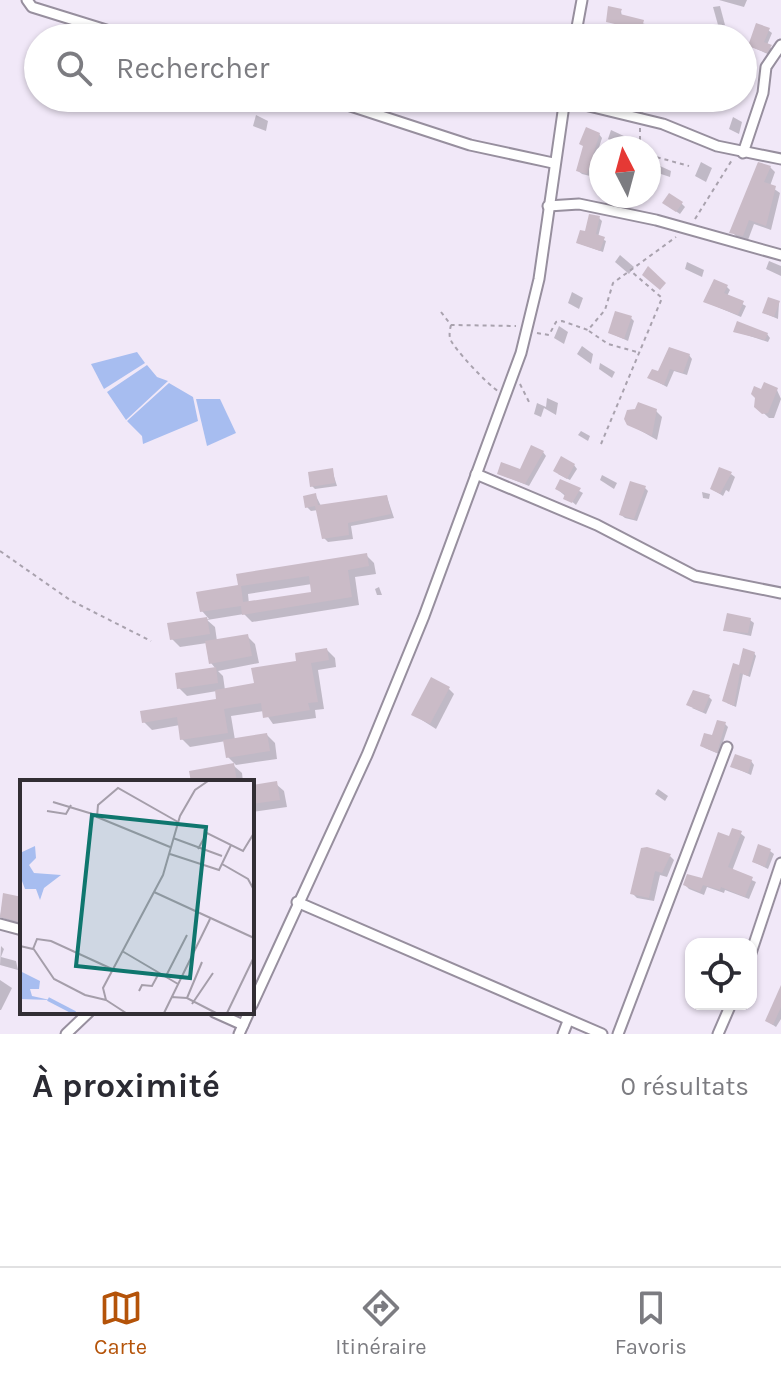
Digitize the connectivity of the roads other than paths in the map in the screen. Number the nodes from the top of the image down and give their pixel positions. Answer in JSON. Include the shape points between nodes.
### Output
{"nodes":[{"id":1,"x":27,"y":0,"type":"edge"},
{"id":2,"x":582,"y":0,"type":"edge"},
{"id":3,"x":87,"y":24,"type":"edge"},
{"id":4,"x":578,"y":24,"type":"edge"},
{"id":5,"x":781,"y":45,"type":"edge"},
{"id":6,"x":757,"y":109,"type":"edge"},
{"id":7,"x":369,"y":112,"type":"edge"},
{"id":8,"x":563,"y":112,"type":"edge"},
{"id":9,"x":616,"y":112,"type":"edge"},
{"id":10,"x":756,"y":112,"type":"edge"},
{"id":11,"x":741,"y":152,"type":"junction"},
{"id":12,"x":781,"y":159,"type":"edge"},
{"id":13,"x":553,"y":163,"type":"junction"},
{"id":14,"x":548,"y":206,"type":"junction"},
{"id":15,"x":781,"y":255,"type":"edge"},
{"id":16,"x":476,"y":474,"type":"junction"},
{"id":17,"x":781,"y":593,"type":"edge"},
{"id":18,"x":727,"y":747,"type":"dead end"},
{"id":19,"x":781,"y":863,"type":"edge"},
{"id":20,"x":776,"y":891,"type":"edge"},
{"id":21,"x":297,"y":902,"type":"junction"},
{"id":22,"x":0,"y":924,"type":"edge"},
{"id":23,"x":20,"y":929,"type":"edge"},
{"id":24,"x":757,"y":938,"type":"edge"},
{"id":25,"x":254,"y":1000,"type":"edge"},
{"id":26,"x":728,"y":1010,"type":"edge"},
{"id":27,"x":87,"y":1014,"type":"edge"},
{"id":28,"x":217,"y":1014,"type":"edge"},
{"id":29,"x":568,"y":1021,"type":"junction"},
{"id":30,"x":241,"y":1029,"type":"edge"},
{"id":31,"x":66,"y":1034,"type":"edge"},
{"id":32,"x":563,"y":1034,"type":"edge"},
{"id":33,"x":602,"y":1034,"type":"edge"},
{"id":34,"x":618,"y":1034,"type":"edge"},
{"id":35,"x":718,"y":1034,"type":"edge"}],
"edges":[{"from":1,"to":3,"type":"street","via":[[32,7]]},
{"from":2,"to":4,"type":"street"},
{"from":5,"to":6,"type":"street","via":[[766,67]]},
{"from":7,"to":13,"type":"street","via":[[470,145]]},
{"from":8,"to":13,"type":"street"},
{"from":9,"to":11,"type":"street"},
{"from":10,"to":11,"type":"street"},
{"from":11,"to":12,"type":"street"},
{"from":13,"to":14,"type":"street"},
{"from":14,"to":15,"type":"street","via":[[579,204]]},
{"from":14,"to":16,"type":"street","via":[[528,329]]},
{"from":16,"to":17,"type":"street","via":[[597,525],[695,576]]},
{"from":16,"to":21,"type":"street","via":[[367,755]]},
{"from":18,"to":34,"type":"street"},
{"from":19,"to":20,"type":"street"},
{"from":20,"to":24,"type":"street"},
{"from":21,"to":25,"type":"street"},
{"from":21,"to":29,"type":"street"},
{"from":22,"to":23,"type":"street"},
{"from":26,"to":35,"type":"street"},
{"from":27,"to":31,"type":"street"},
{"from":28,"to":30,"type":"street"},
{"from":29,"to":32,"type":"street"},
{"from":29,"to":33,"type":"street"}]}
